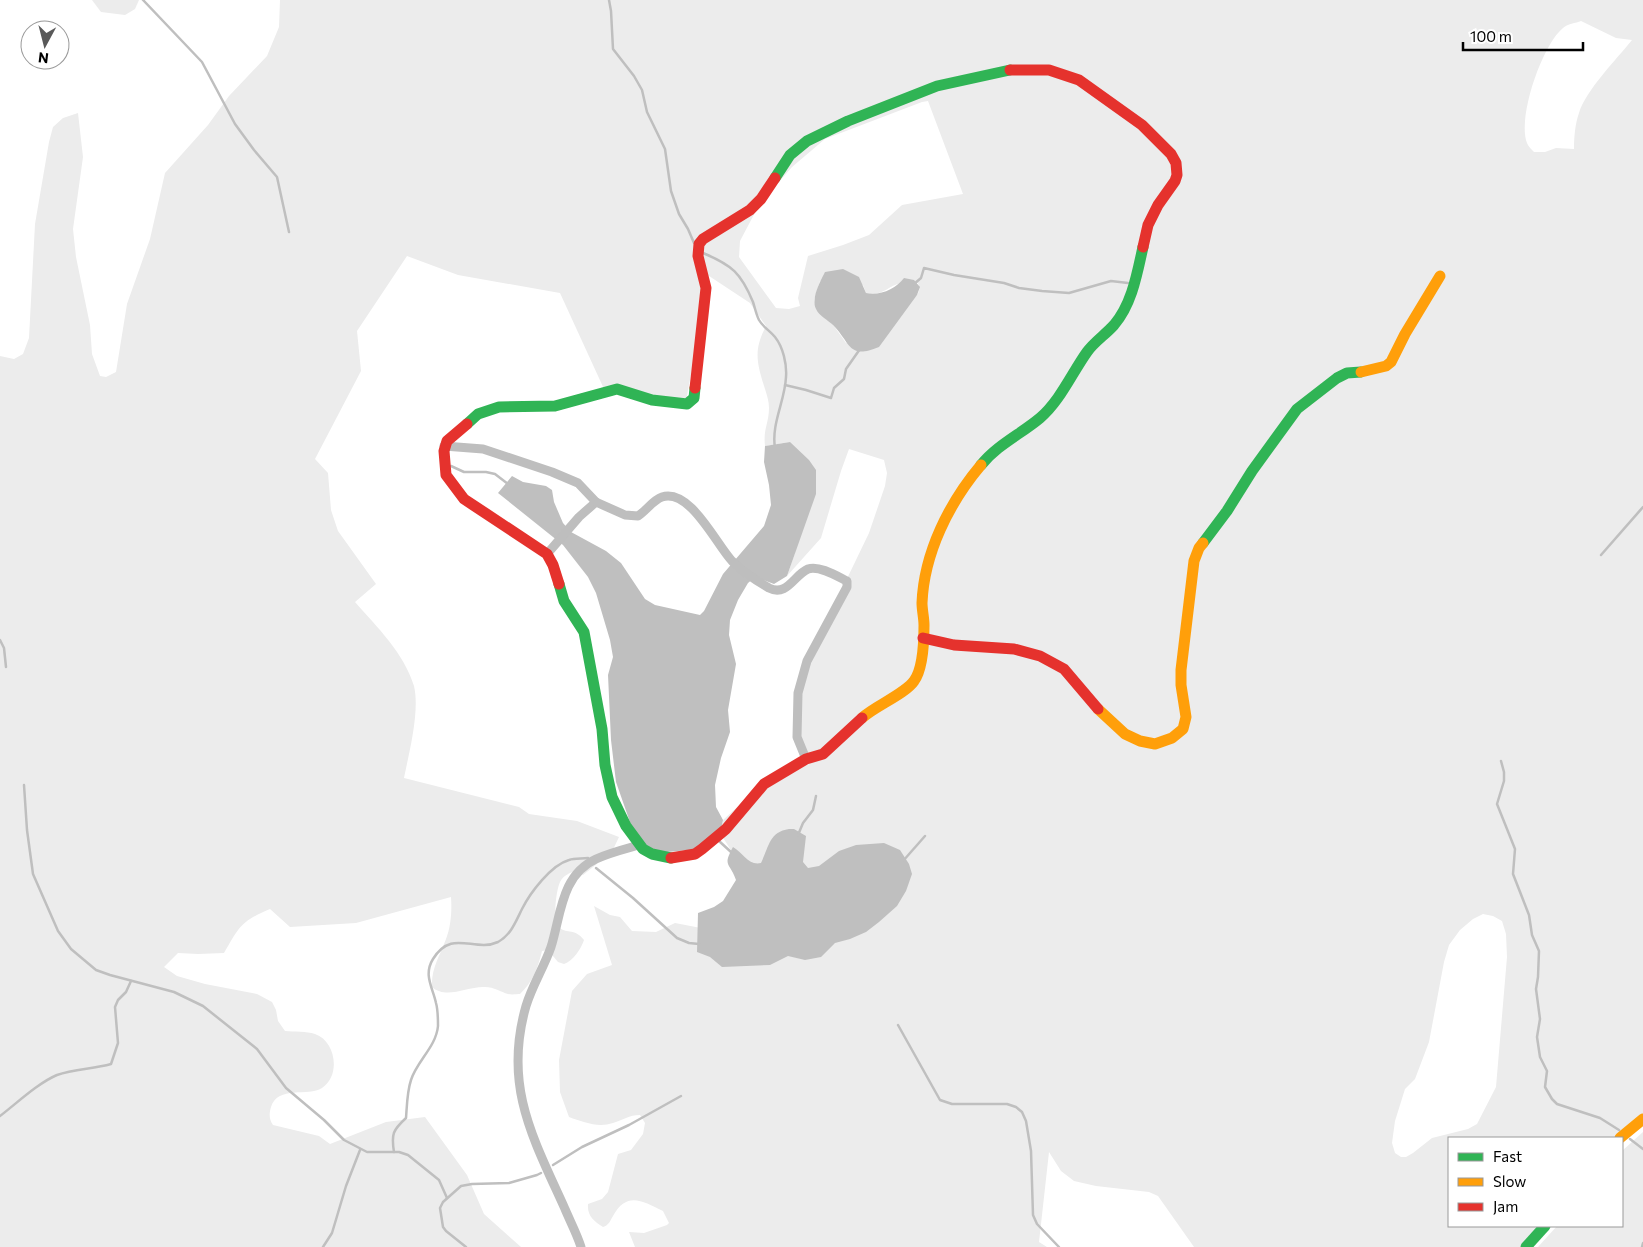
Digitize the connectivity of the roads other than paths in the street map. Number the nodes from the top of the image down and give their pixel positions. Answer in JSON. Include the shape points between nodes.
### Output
{"nodes":[{"id":1,"x":1440,"y":276,"type":"dead end"},
{"id":2,"x":444,"y":446,"type":"junction"},
{"id":3,"x":596,"y":502,"type":"junction"},
{"id":4,"x":547,"y":554,"type":"junction"},
{"id":5,"x":923,"y":638,"type":"junction"},
{"id":6,"x":806,"y":759,"type":"junction"},
{"id":7,"x":639,"y":845,"type":"junction"},
{"id":8,"x":1643,"y":1119,"type":"edge"},
{"id":9,"x":1621,"y":1137,"type":"edge"},
{"id":10,"x":1544,"y":1227,"type":"edge"},
{"id":11,"x":581,"y":1247,"type":"edge"},
{"id":12,"x":1526,"y":1247,"type":"edge"}],
"edges":[{"from":1,"to":5,"type":"street","via":[[1391,362],[1337,378],[1297,409],[1199,548],[1194,561],[1181,666],[1186,718],[1179,734],[1155,745],[1127,736],[1113,725],[1064,669],[1043,657],[1012,649],[957,645]]},
{"from":2,"to":3,"type":"street","via":[[483,449],[552,472],[578,483]]},
{"from":2,"to":4,"type":"street","via":[[446,475],[464,499]]},
{"from":2,"to":5,"type":"street","via":[[478,414],[499,407],[555,406],[611,389],[652,400],[691,402],[706,286],[698,245],[714,231],[750,210],[797,147],[848,121],[937,86],[1010,70],[1049,70],[1079,80],[1142,125],[1161,143],[1176,163],[1177,175],[1148,225],[1137,276],[1123,313],[1088,350],[1050,408],[988,456],[954,503],[934,544],[927,568],[922,603]]},
{"from":3,"to":4,"type":"street"},
{"from":3,"to":6,"type":"street","via":[[625,515],[638,516],[663,497],[677,497],[696,512],[732,561],[770,588],[781,590],[812,569],[823,570],[847,581],[807,661],[798,692],[797,737]]},
{"from":4,"to":7,"type":"street","via":[[564,601],[584,632],[612,797]]},
{"from":5,"to":6,"type":"street","via":[[922,655],[914,681],[865,716],[830,749]]},
{"from":6,"to":7,"type":"street","via":[[764,784],[726,829],[695,854],[669,858],[652,854]]},
{"from":7,"to":11,"type":"street","via":[[595,860],[574,875],[551,946],[526,1005],[520,1037],[517,1072],[525,1114]]},
{"from":8,"to":9,"type":"street"},
{"from":10,"to":12,"type":"street"}]}
